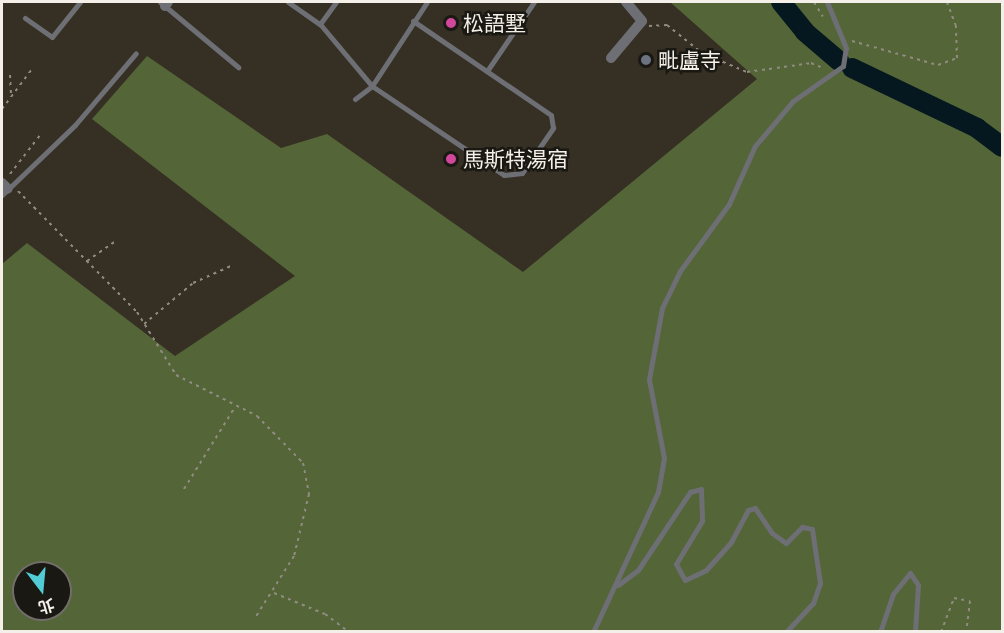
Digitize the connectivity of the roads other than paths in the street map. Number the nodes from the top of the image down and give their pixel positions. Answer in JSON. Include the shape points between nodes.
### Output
{"nodes":[{"id":1,"x":80,"y":2,"type":"edge"},
{"id":2,"x":288,"y":2,"type":"edge"},
{"id":3,"x":336,"y":2,"type":"edge"},
{"id":4,"x":427,"y":2,"type":"edge"},
{"id":5,"x":534,"y":2,"type":"edge"},
{"id":6,"x":626,"y":2,"type":"edge"},
{"id":7,"x":827,"y":2,"type":"edge"},
{"id":8,"x":164,"y":3,"type":"edge"},
{"id":9,"x":25,"y":18,"type":"dead end"},
{"id":10,"x":413,"y":21,"type":"junction"},
{"id":11,"x":321,"y":24,"type":"junction"},
{"id":12,"x":136,"y":53,"type":"dead end"},
{"id":13,"x":611,"y":58,"type":"dead end"},
{"id":14,"x":238,"y":68,"type":"dead end"},
{"id":15,"x":487,"y":71,"type":"junction"},
{"id":16,"x":372,"y":86,"type":"junction"},
{"id":17,"x":355,"y":99,"type":"dead end"},
{"id":18,"x":4,"y":188,"type":"edge"},
{"id":19,"x":618,"y":585,"type":"junction"},
{"id":20,"x":593,"y":632,"type":"edge"},
{"id":21,"x":786,"y":632,"type":"edge"},
{"id":22,"x":880,"y":632,"type":"edge"},
{"id":23,"x":915,"y":632,"type":"edge"}],
"edges":[{"from":1,"to":9,"type":"lane","via":[[52,37]]},
{"from":2,"to":11,"type":"lane"},
{"from":3,"to":11,"type":"lane"},
{"from":4,"to":10,"type":"lane"},
{"from":5,"to":15,"type":"lane"},
{"from":6,"to":13,"type":"street","via":[[642,21]]},
{"from":7,"to":19,"type":"lane","via":[[844,39],[847,56],[835,73],[794,101],[755,146],[729,204],[680,271],[663,308],[649,379],[664,458],[658,492],[627,553]]},
{"from":8,"to":14,"type":"lane"},
{"from":10,"to":15,"type":"lane"},
{"from":10,"to":16,"type":"lane"},
{"from":11,"to":16,"type":"lane"},
{"from":12,"to":18,"type":"lane","via":[[75,125]]},
{"from":15,"to":16,"type":"lane","via":[[551,115],[553,128],[515,178]]},
{"from":16,"to":17,"type":"lane"},
{"from":19,"to":20,"type":"lane"},
{"from":19,"to":21,"type":"lane","via":[[638,570],[690,492],[700,489],[702,521],[676,564],[685,580],[712,563],[748,510],[755,508],[772,533],[786,543],[802,527],[812,530],[820,583],[813,603]]},
{"from":22,"to":23,"type":"lane","via":[[893,594],[910,573],[918,585]]}]}
